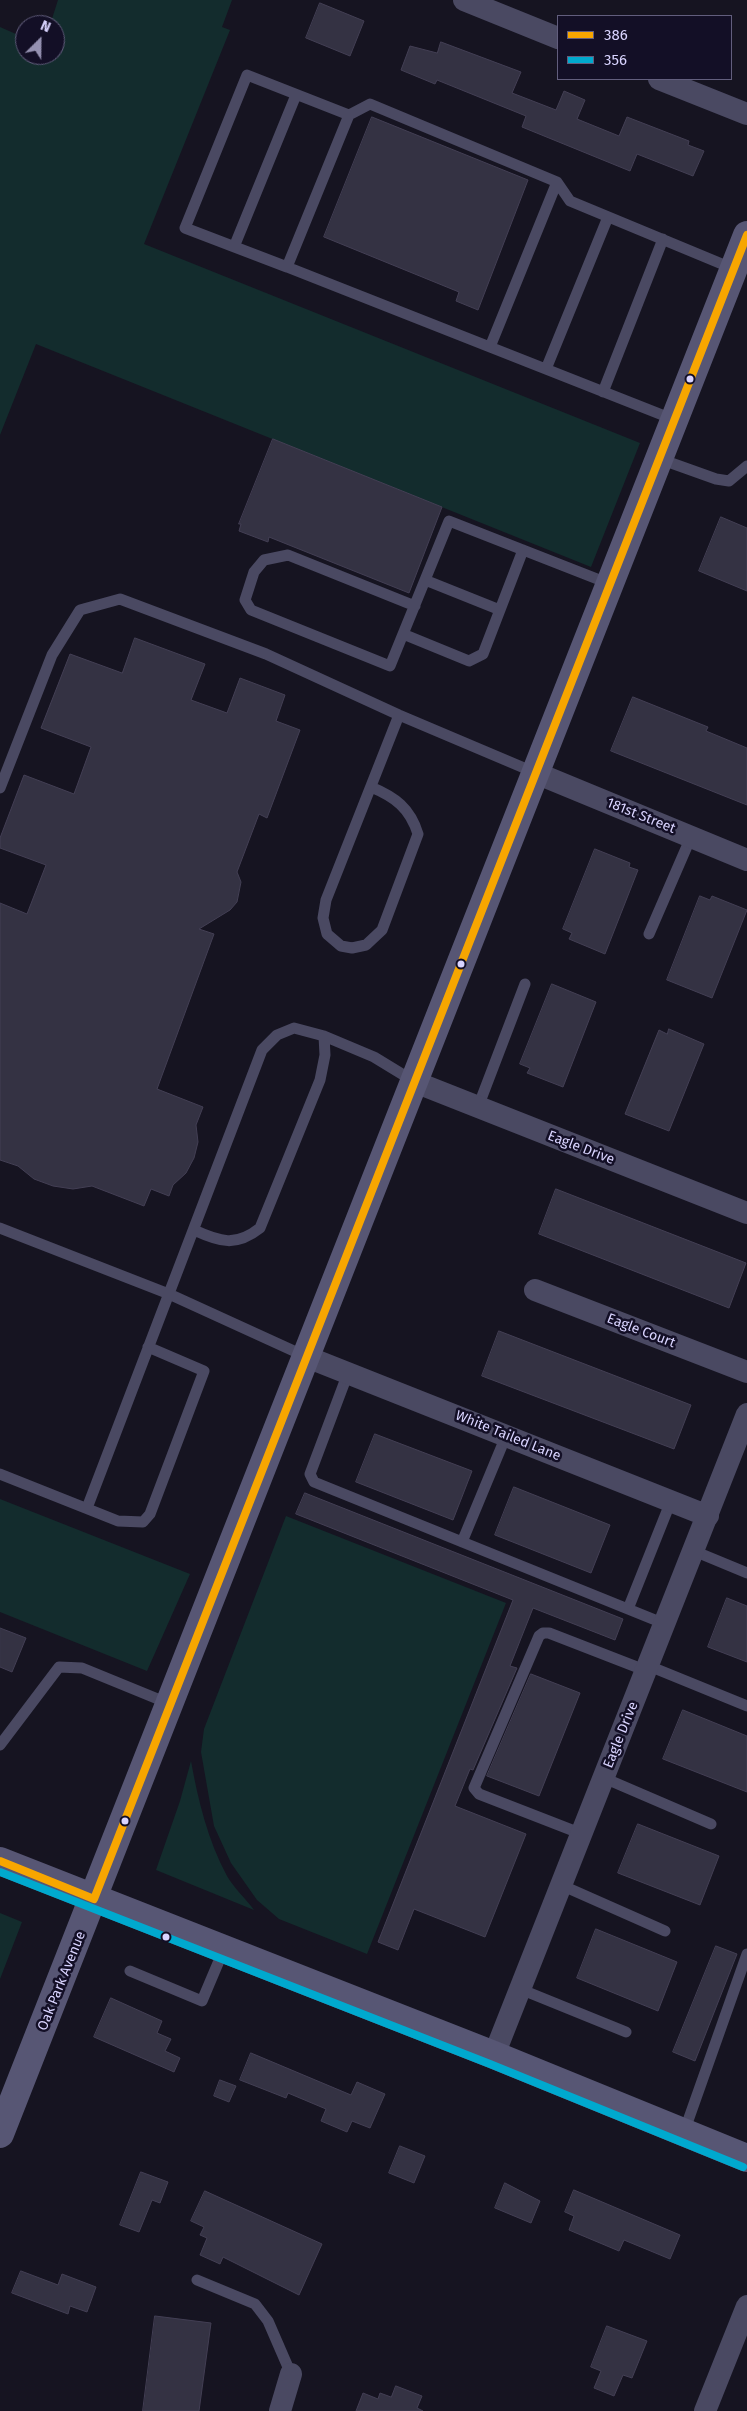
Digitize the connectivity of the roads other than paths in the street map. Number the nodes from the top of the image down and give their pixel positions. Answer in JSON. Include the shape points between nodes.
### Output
{"nodes":[{"id":1,"x":464,"y":0,"type":"edge"},
{"id":2,"x":557,"y":38,"type":"edge"},
{"id":3,"x":662,"y":80,"type":"edge"},
{"id":4,"x":296,"y":95,"type":"junction"},
{"id":5,"x":747,"y":114,"type":"edge"},
{"id":6,"x":349,"y":115,"type":"junction"},
{"id":7,"x":557,"y":182,"type":"junction"},
{"id":8,"x":608,"y":217,"type":"junction"},
{"id":9,"x":747,"y":235,"type":"edge"},
{"id":10,"x":662,"y":240,"type":"junction"},
{"id":11,"x":234,"y":247,"type":"junction"},
{"id":12,"x":287,"y":267,"type":"junction"},
{"id":13,"x":734,"y":269,"type":"junction"},
{"id":14,"x":490,"y":347,"type":"junction"},
{"id":15,"x":546,"y":369,"type":"junction"},
{"id":16,"x":603,"y":392,"type":"junction"},
{"id":17,"x":674,"y":420,"type":"junction"},
{"id":18,"x":660,"y":458,"type":"junction"},
{"id":19,"x":747,"y":466,"type":"edge"},
{"id":20,"x":523,"y":550,"type":"junction"},
{"id":21,"x":425,"y":580,"type":"junction"},
{"id":22,"x":610,"y":584,"type":"junction"},
{"id":23,"x":415,"y":606,"type":"junction"},
{"id":24,"x":500,"y":610,"type":"junction"},
{"id":25,"x":403,"y":634,"type":"junction"},
{"id":26,"x":399,"y":716,"type":"junction"},
{"id":27,"x":536,"y":773,"type":"junction"},
{"id":28,"x":371,"y":787,"type":"junction"},
{"id":29,"x":0,"y":788,"type":"edge"},
{"id":30,"x":691,"y":837,"type":"junction"},
{"id":31,"x":747,"y":860,"type":"edge"},
{"id":32,"x":649,"y":934,"type":"dead end"},
{"id":33,"x":525,"y":984,"type":"dead end"},
{"id":34,"x":324,"y":1036,"type":"junction"},
{"id":35,"x":415,"y":1082,"type":"junction"},
{"id":36,"x":478,"y":1108,"type":"junction"},
{"id":37,"x":747,"y":1213,"type":"edge"},
{"id":38,"x":0,"y":1228,"type":"edge"},
{"id":39,"x":194,"y":1230,"type":"junction"},
{"id":40,"x":535,"y":1290,"type":"dead end"},
{"id":41,"x":169,"y":1294,"type":"junction"},
{"id":42,"x":148,"y":1347,"type":"junction"},
{"id":43,"x":307,"y":1356,"type":"junction"},
{"id":44,"x":747,"y":1372,"type":"edge"},
{"id":45,"x":348,"y":1373,"type":"junction"},
{"id":46,"x":747,"y":1414,"type":"edge"},
{"id":47,"x":506,"y":1436,"type":"junction"},
{"id":48,"x":742,"y":1443,"type":"edge"},
{"id":49,"x":0,"y":1474,"type":"edge"},
{"id":50,"x":670,"y":1501,"type":"junction"},
{"id":51,"x":87,"y":1508,"type":"junction"},
{"id":52,"x":708,"y":1516,"type":"junction"},
{"id":53,"x":462,"y":1542,"type":"junction"},
{"id":54,"x":694,"y":1551,"type":"junction"},
{"id":55,"x":747,"y":1573,"type":"edge"},
{"id":56,"x":628,"y":1609,"type":"junction"},
{"id":57,"x":665,"y":1624,"type":"junction"},
{"id":58,"x":648,"y":1668,"type":"junction"},
{"id":59,"x":171,"y":1704,"type":"junction"},
{"id":60,"x":747,"y":1706,"type":"edge"},
{"id":61,"x":0,"y":1745,"type":"edge"},
{"id":62,"x":604,"y":1778,"type":"junction"},
{"id":63,"x":711,"y":1824,"type":"dead end"},
{"id":64,"x":582,"y":1834,"type":"junction"},
{"id":65,"x":0,"y":1861,"type":"edge"},
{"id":66,"x":562,"y":1885,"type":"junction"},
{"id":67,"x":94,"y":1899,"type":"junction"},
{"id":68,"x":665,"y":1931,"type":"dead end"},
{"id":69,"x":224,"y":1949,"type":"junction"},
{"id":70,"x":747,"y":1954,"type":"edge"},
{"id":71,"x":130,"y":1971,"type":"dead end"},
{"id":72,"x":520,"y":1989,"type":"junction"},
{"id":73,"x":626,"y":2032,"type":"dead end"},
{"id":74,"x":494,"y":2055,"type":"junction"},
{"id":75,"x":684,"y":2132,"type":"junction"},
{"id":76,"x":0,"y":2134,"type":"edge"},
{"id":77,"x":747,"y":2158,"type":"edge"},
{"id":78,"x":197,"y":2280,"type":"dead end"},
{"id":79,"x":747,"y":2306,"type":"edge"},
{"id":80,"x":290,"y":2374,"type":"joint"},
{"id":81,"x":280,"y":2411,"type":"edge"},
{"id":82,"x":705,"y":2411,"type":"edge"}],
"edges":[{"from":1,"to":2,"type":"street"},
{"from":3,"to":5,"type":"street"},
{"from":4,"to":6,"type":"lane"},
{"from":4,"to":11,"type":"lane"},
{"from":4,"to":11,"type":"lane","via":[[247,75],[185,228]]},
{"from":6,"to":7,"type":"lane","via":[[370,104]]},
{"from":6,"to":12,"type":"lane"},
{"from":7,"to":8,"type":"lane","via":[[570,201]]},
{"from":7,"to":14,"type":"lane"},
{"from":8,"to":10,"type":"lane"},
{"from":8,"to":15,"type":"lane"},
{"from":9,"to":13,"type":"street","name":"Oak Park Avenue"},
{"from":10,"to":13,"type":"lane"},
{"from":10,"to":16,"type":"lane"},
{"from":11,"to":12,"type":"lane"},
{"from":12,"to":14,"type":"lane"},
{"from":13,"to":17,"type":"street","name":"Oak Park Avenue"},
{"from":14,"to":15,"type":"lane"},
{"from":15,"to":16,"type":"lane"},
{"from":16,"to":17,"type":"lane"},
{"from":17,"to":18,"type":"street","name":"Oak Park Avenue"},
{"from":18,"to":19,"type":"lane","via":[[716,480],[729,481]]},
{"from":18,"to":22,"type":"street","name":"Oak Park Avenue"},
{"from":20,"to":21,"type":"lane","via":[[449,521]]},
{"from":20,"to":22,"type":"lane"},
{"from":20,"to":24,"type":"lane"},
{"from":21,"to":23,"type":"lane"},
{"from":21,"to":24,"type":"lane"},
{"from":22,"to":27,"type":"street","name":"Oak Park Avenue"},
{"from":23,"to":25,"type":"lane"},
{"from":23,"to":25,"type":"lane","via":[[288,555],[264,560],[254,572],[245,600],[251,610],[390,666]]},
{"from":24,"to":25,"type":"lane","via":[[483,654],[469,661]]},
{"from":26,"to":27,"type":"lane"},
{"from":26,"to":28,"type":"lane"},
{"from":26,"to":29,"type":"lane","via":[[266,654],[120,599],[80,610],[52,655]]},
{"from":27,"to":30,"type":"street","name":"181st Street"},
{"from":27,"to":35,"type":"street","name":"Oak Park Avenue"},
{"from":28,"to":28,"type":"lane","via":[[326,900],[324,918],[327,934],[341,946],[352,948],[366,945],[382,930],[418,834],[413,819],[400,802]]},
{"from":30,"to":31,"type":"street","name":"181st Street"},
{"from":30,"to":32,"type":"lane"},
{"from":33,"to":36,"type":"lane"},
{"from":34,"to":35,"type":"lane","via":[[374,1057]]},
{"from":34,"to":39,"type":"lane","via":[[294,1028],[277,1035],[262,1050]]},
{"from":34,"to":39,"type":"lane","via":[[325,1055],[320,1080],[260,1228],[246,1239],[233,1241],[219,1240]]},
{"from":35,"to":36,"type":"street","name":"Eagle Drive"},
{"from":35,"to":43,"type":"street","name":"Oak Park Avenue"},
{"from":36,"to":37,"type":"street","name":"Eagle Drive"},
{"from":38,"to":41,"type":"lane"},
{"from":39,"to":41,"type":"lane"},
{"from":40,"to":44,"type":"street","name":"Eagle Court"},
{"from":41,"to":42,"type":"lane"},
{"from":41,"to":43,"type":"lane"},
{"from":42,"to":51,"type":"lane"},
{"from":42,"to":51,"type":"lane","via":[[204,1371],[157,1497],[143,1522],[118,1521]]},
{"from":43,"to":45,"type":"street","name":"White Tailed Lane"},
{"from":43,"to":59,"type":"street","name":"Oak Park Avenue"},
{"from":45,"to":47,"type":"street","name":"White Tailed Lane"},
{"from":45,"to":53,"type":"lane","via":[[310,1474],[314,1482]]},
{"from":46,"to":48,"type":"street","name":"Eagle Drive"},
{"from":47,"to":50,"type":"street","name":"White Tailed Lane"},
{"from":47,"to":53,"type":"lane"},
{"from":48,"to":52,"type":"street","name":"Eagle Drive"},
{"from":49,"to":51,"type":"lane"},
{"from":50,"to":52,"type":"street","name":"White Tailed Lane"},
{"from":50,"to":56,"type":"lane"},
{"from":52,"to":54,"type":"street","name":"Eagle Drive"},
{"from":53,"to":56,"type":"lane"},
{"from":54,"to":55,"type":"lane"},
{"from":54,"to":57,"type":"street","name":"Eagle Drive"},
{"from":56,"to":57,"type":"lane"},
{"from":57,"to":58,"type":"street","name":"Eagle Drive"},
{"from":58,"to":60,"type":"lane"},
{"from":58,"to":62,"type":"street","name":"Eagle Drive"},
{"from":58,"to":64,"type":"lane","via":[[543,1633],[474,1788],[479,1794]]},
{"from":59,"to":61,"type":"lane","via":[[82,1668],[58,1667]]},
{"from":59,"to":67,"type":"street","name":"Oak Park Avenue"},
{"from":62,"to":63,"type":"lane"},
{"from":62,"to":64,"type":"street","name":"Eagle Drive"},
{"from":64,"to":66,"type":"street","name":"Eagle Drive"},
{"from":65,"to":67,"type":"street"},
{"from":66,"to":68,"type":"lane"},
{"from":66,"to":72,"type":"street","name":"Eagle Drive"},
{"from":67,"to":69,"type":"street"},
{"from":67,"to":76,"type":"street","name":"Oak Park Avenue"},
{"from":69,"to":71,"type":"lane","via":[[202,2001]]},
{"from":69,"to":74,"type":"street"},
{"from":70,"to":75,"type":"lane"},
{"from":72,"to":73,"type":"lane"},
{"from":72,"to":74,"type":"street","name":"Eagle Drive"},
{"from":74,"to":75,"type":"street"},
{"from":75,"to":77,"type":"street"},
{"from":78,"to":80,"type":"lane","via":[[255,2304],[268,2321]]},
{"from":79,"to":82,"type":"street"},
{"from":80,"to":81,"type":"street"}]}
